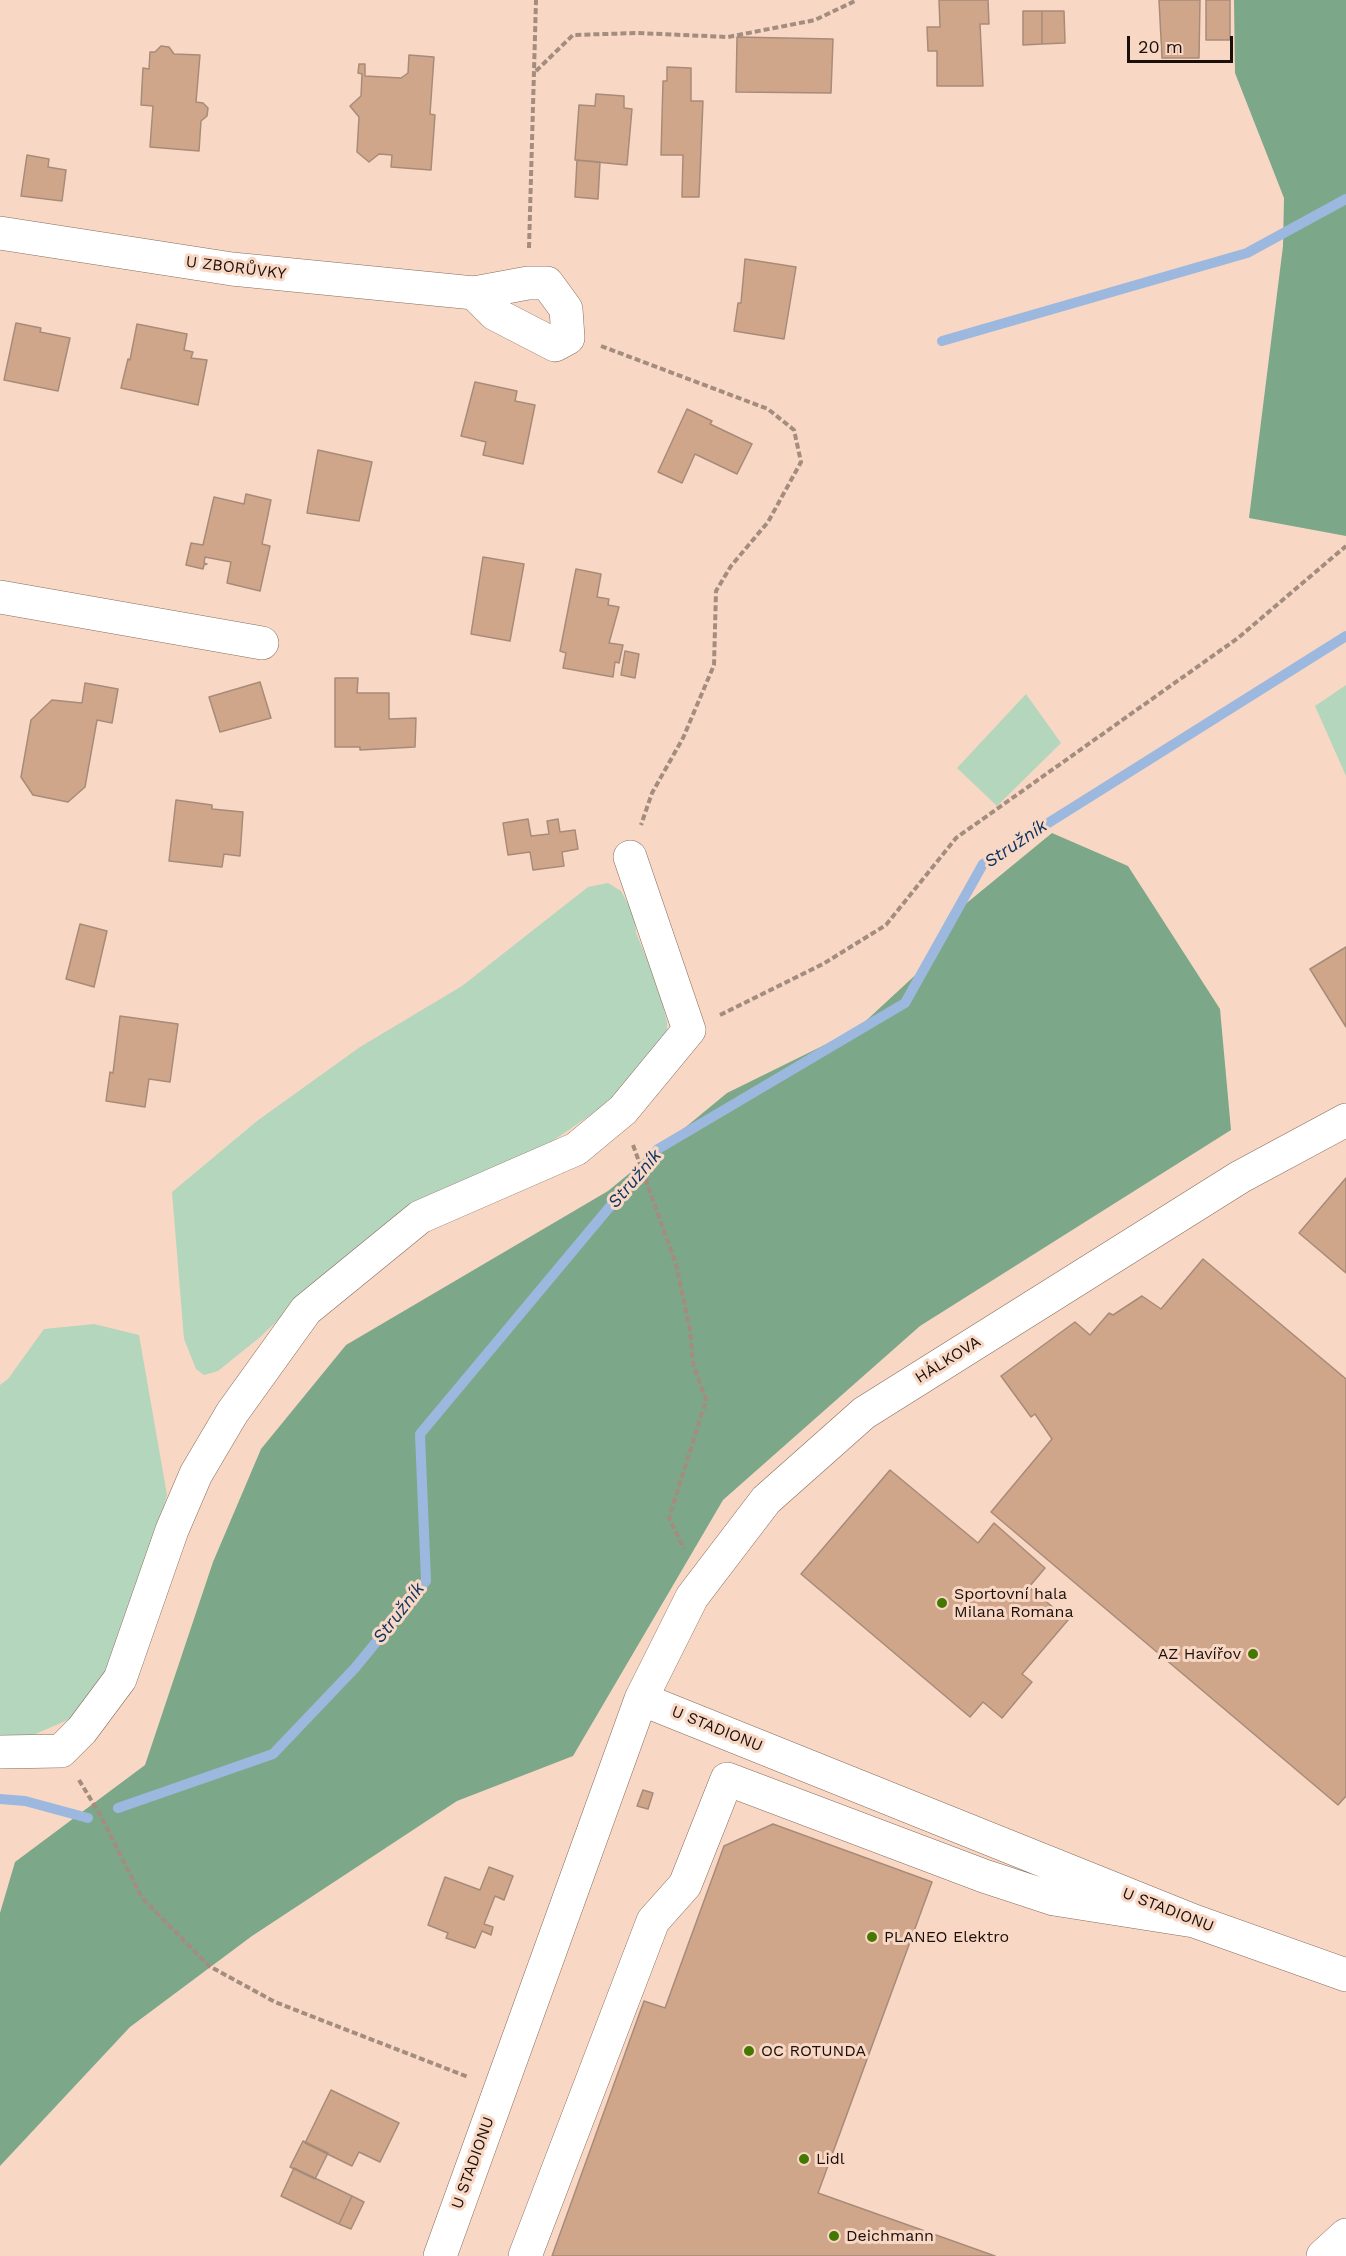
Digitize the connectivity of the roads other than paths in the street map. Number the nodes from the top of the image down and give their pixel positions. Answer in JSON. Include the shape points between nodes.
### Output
{"nodes":[{"id":1,"x":0,"y":233,"type":"edge"},
{"id":2,"x":474,"y":293,"type":"junction"},
{"id":3,"x":0,"y":597,"type":"edge"},
{"id":4,"x":262,"y":643,"type":"dead end"},
{"id":5,"x":630,"y":857,"type":"road end"},
{"id":6,"x":1346,"y":1120,"type":"edge"},
{"id":7,"x":641,"y":1698,"type":"junction"},
{"id":8,"x":0,"y":1752,"type":"edge"},
{"id":9,"x":1194,"y":1921,"type":"junction"},
{"id":10,"x":1346,"y":1975,"type":"edge"},
{"id":11,"x":1346,"y":2235,"type":"edge"},
{"id":12,"x":440,"y":2256,"type":"edge"},
{"id":13,"x":525,"y":2256,"type":"edge"},
{"id":14,"x":1323,"y":2256,"type":"edge"}],
"edges":[{"from":1,"to":2,"type":"street","name":"U ZBORŮVKY","via":[[232,269]]},
{"from":2,"to":2,"type":"street","name":"U ZBORŮVKY","via":[[547,283],[566,309],[568,338],[555,345],[495,314]]},
{"from":3,"to":4,"type":"street"},
{"from":5,"to":8,"type":"street","via":[[689,1030],[623,1110],[576,1149],[420,1217],[306,1310],[232,1413],[196,1474],[172,1530],[120,1679],[61,1751]]},
{"from":6,"to":7,"type":"street","name":"HÁLKOVA","via":[[1240,1177],[864,1413],[766,1500],[692,1597]]},
{"from":7,"to":9,"type":"street","name":"U STADIONU"},
{"from":7,"to":12,"type":"street","name":"U STADIONU"},
{"from":9,"to":10,"type":"street","name":"U STADIONU"},
{"from":9,"to":13,"type":"street","via":[[1054,1899],[727,1779],[685,1885],[653,1922]]},
{"from":11,"to":14,"type":"street"}]}
